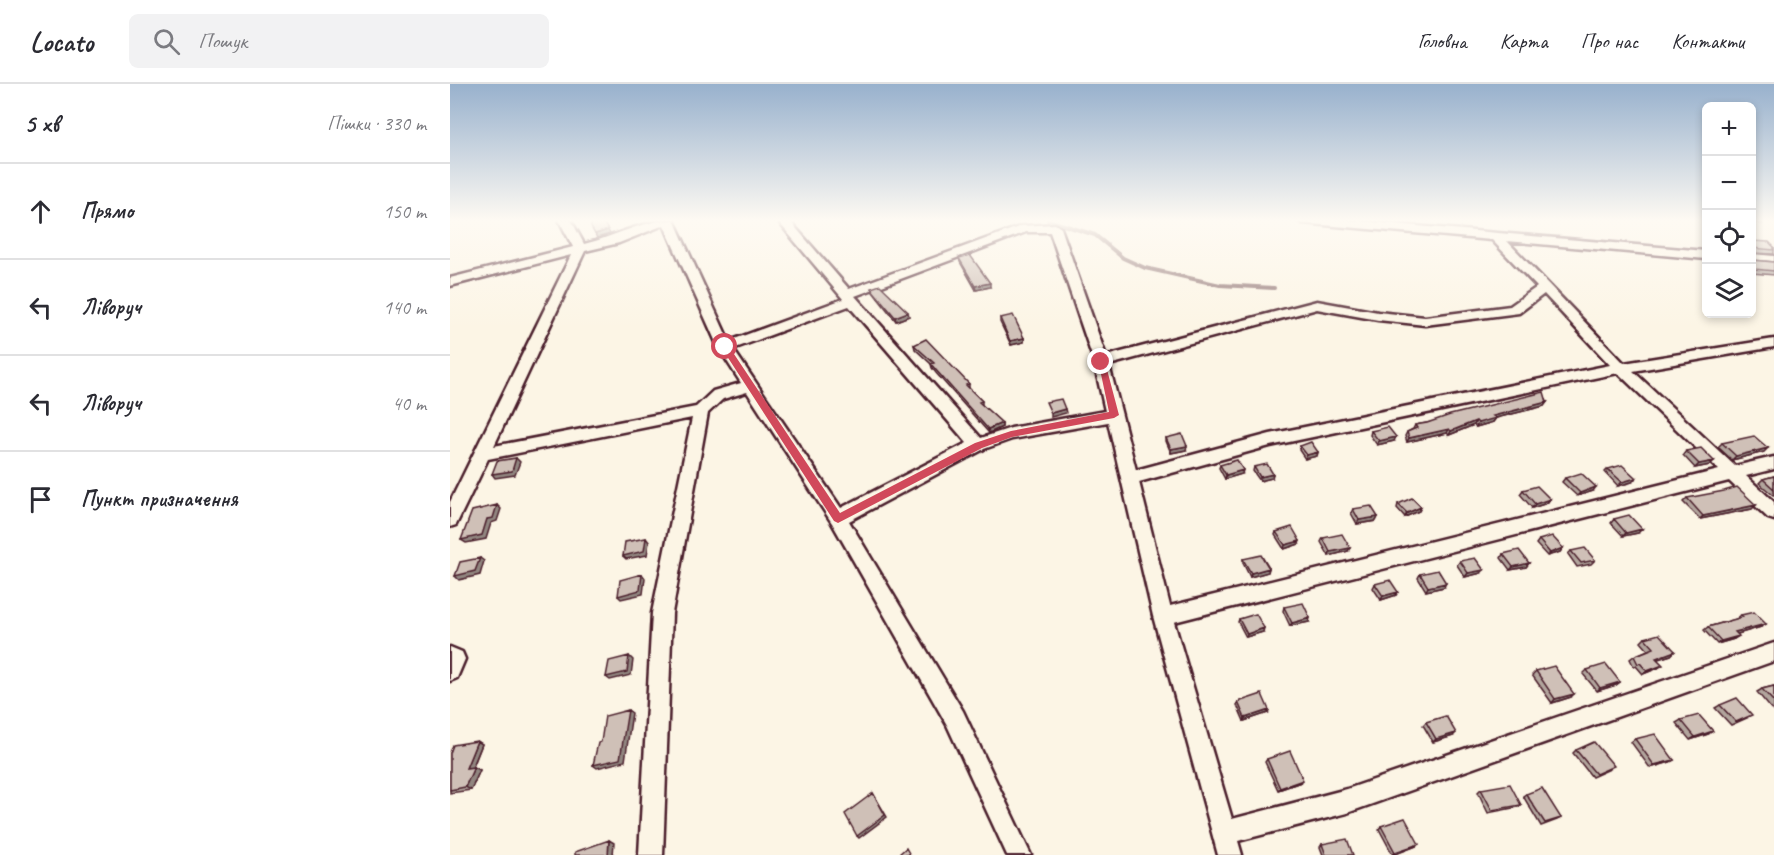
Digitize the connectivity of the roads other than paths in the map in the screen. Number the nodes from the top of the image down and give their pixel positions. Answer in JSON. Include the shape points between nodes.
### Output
{"nodes":[{"id":1,"x":553,"y":256,"type":"edge"},
{"id":2,"x":577,"y":256,"type":"edge"},
{"id":3,"x":684,"y":256,"type":"edge"},
{"id":4,"x":814,"y":256,"type":"edge"},
{"id":5,"x":954,"y":256,"type":"edge"},
{"id":6,"x":1065,"y":256,"type":"edge"},
{"id":7,"x":1514,"y":256,"type":"edge"},
{"id":8,"x":1756,"y":258,"type":"edge"},
{"id":9,"x":1774,"y":260,"type":"edge"},
{"id":10,"x":450,"y":282,"type":"edge"},
{"id":11,"x":1544,"y":288,"type":"junction"},
{"id":12,"x":850,"y":297,"type":"junction"},
{"id":13,"x":1774,"y":343,"type":"edge"},
{"id":14,"x":725,"y":347,"type":"junction"},
{"id":15,"x":1101,"y":362,"type":"junction"},
{"id":16,"x":1621,"y":368,"type":"junction"},
{"id":17,"x":750,"y":386,"type":"junction"},
{"id":18,"x":701,"y":411,"type":"junction"},
{"id":19,"x":1114,"y":415,"type":"junction"},
{"id":20,"x":978,"y":445,"type":"junction"},
{"id":21,"x":481,"y":454,"type":"junction"},
{"id":22,"x":1774,"y":463,"type":"edge"},
{"id":23,"x":1730,"y":473,"type":"junction"},
{"id":24,"x":1130,"y":478,"type":"junction"},
{"id":25,"x":1774,"y":513,"type":"edge"},
{"id":26,"x":838,"y":518,"type":"junction"},
{"id":27,"x":450,"y":520,"type":"edge"},
{"id":28,"x":1163,"y":616,"type":"junction"},
{"id":29,"x":1774,"y":652,"type":"edge"},
{"id":30,"x":450,"y":656,"type":"edge"},
{"id":31,"x":450,"y":671,"type":"edge"},
{"id":32,"x":1225,"y":833,"type":"junction"},
{"id":33,"x":651,"y":855,"type":"edge"},
{"id":34,"x":1019,"y":855,"type":"edge"},
{"id":35,"x":1230,"y":855,"type":"edge"}],
"edges":[{"from":1,"to":10,"type":"street"},
{"from":2,"to":21,"type":"street"},
{"from":3,"to":14,"type":"street"},
{"from":4,"to":12,"type":"street"},
{"from":5,"to":12,"type":"street"},
{"from":6,"to":15,"type":"street"},
{"from":7,"to":11,"type":"street"},
{"from":8,"to":9,"type":"street"},
{"from":11,"to":15,"type":"street","via":[[1514,310],[1425,321],[1317,305]]},
{"from":11,"to":16,"type":"street"},
{"from":12,"to":14,"type":"street"},
{"from":12,"to":20,"type":"street"},
{"from":13,"to":16,"type":"street"},
{"from":14,"to":17,"type":"street"},
{"from":15,"to":19,"type":"street"},
{"from":16,"to":23,"type":"street"},
{"from":16,"to":24,"type":"street","via":[[1270,440]]},
{"from":17,"to":18,"type":"street","via":[[718,394]]},
{"from":17,"to":26,"type":"street"},
{"from":18,"to":21,"type":"street"},
{"from":18,"to":33,"type":"street","via":[[662,613]]},
{"from":19,"to":20,"type":"street","via":[[1011,434]]},
{"from":19,"to":24,"type":"street"},
{"from":20,"to":26,"type":"street"},
{"from":21,"to":27,"type":"street"},
{"from":22,"to":23,"type":"street"},
{"from":23,"to":25,"type":"street"},
{"from":23,"to":28,"type":"street"},
{"from":24,"to":28,"type":"street"},
{"from":26,"to":34,"type":"street","via":[[955,718]]},
{"from":28,"to":32,"type":"street"},
{"from":29,"to":32,"type":"street","via":[[1347,801]]},
{"from":30,"to":31,"type":"street","via":[[455,659]]},
{"from":32,"to":35,"type":"street"}]}
